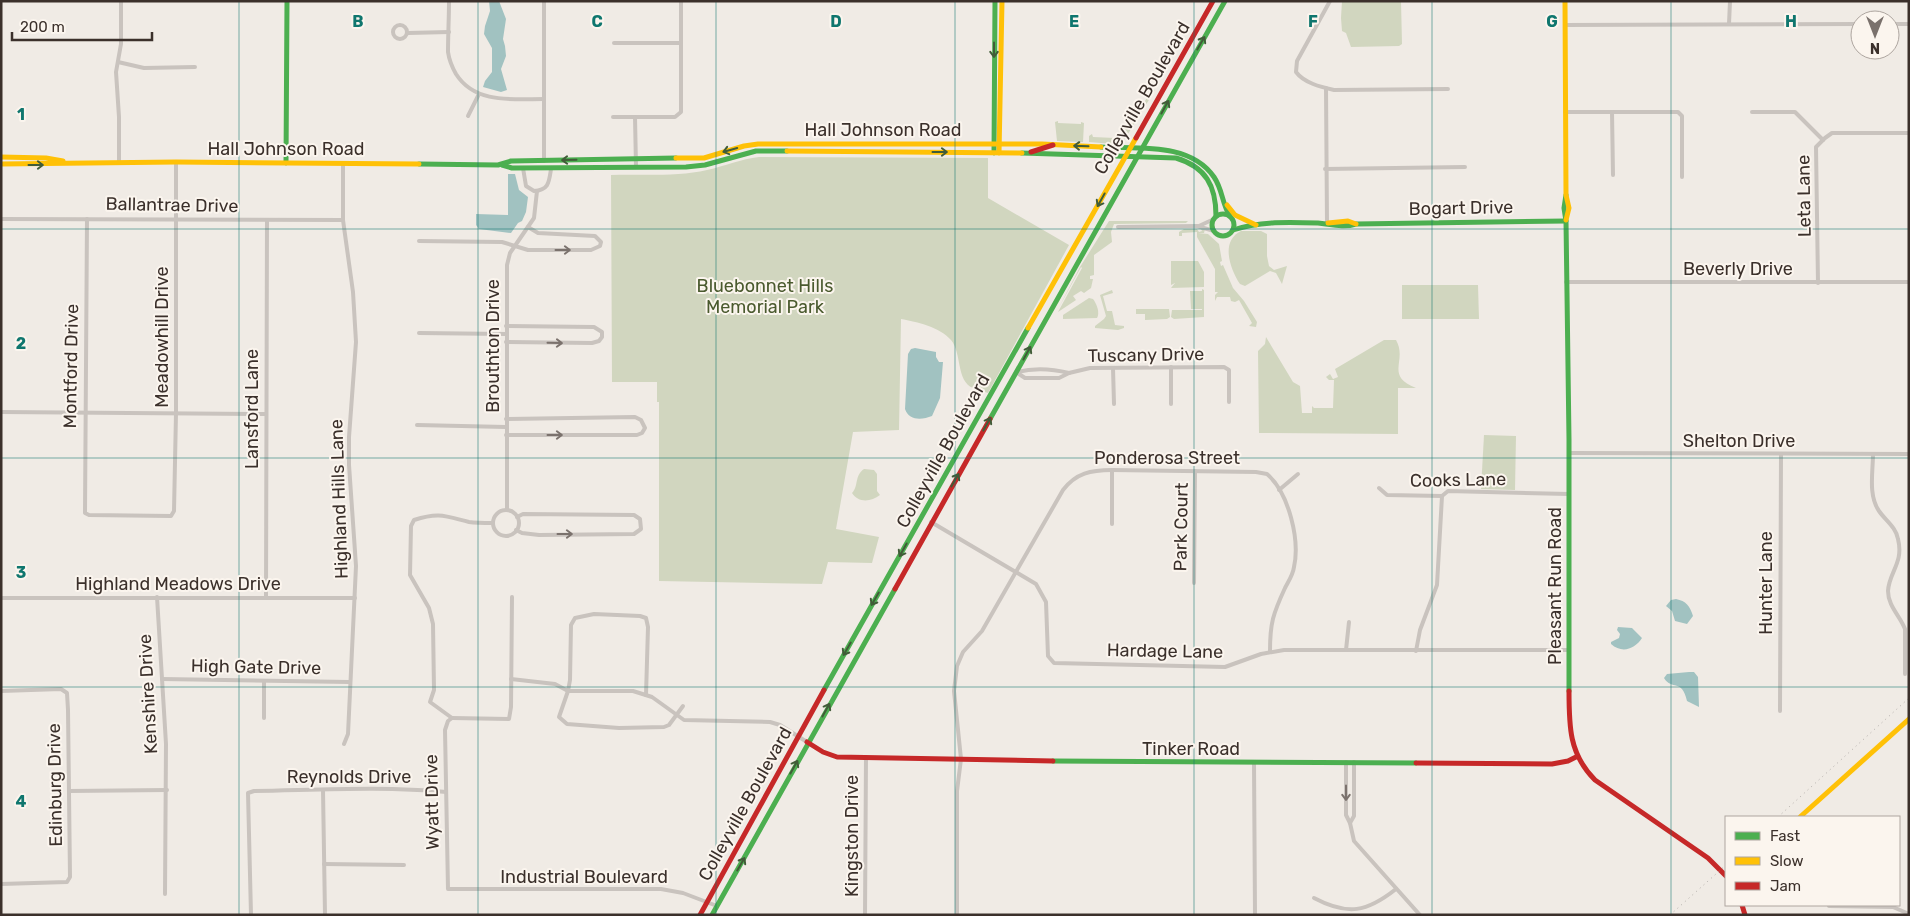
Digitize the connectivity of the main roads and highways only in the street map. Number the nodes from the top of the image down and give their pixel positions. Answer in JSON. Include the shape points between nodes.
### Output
{"nodes":[{"id":1,"x":288,"y":1,"type":"edge"},
{"id":2,"x":1213,"y":1,"type":"edge"},
{"id":3,"x":1225,"y":1,"type":"edge"},
{"id":4,"x":1565,"y":1,"type":"edge"},
{"id":5,"x":995,"y":4,"type":"edge"},
{"id":6,"x":1002,"y":4,"type":"edge"},
{"id":7,"x":994,"y":70,"type":"junction"},
{"id":8,"x":1001,"y":71,"type":"junction"},
{"id":9,"x":997,"y":144,"type":"junction"},
{"id":10,"x":1053,"y":145,"type":"junction"},
{"id":11,"x":1130,"y":148,"type":"junction"},
{"id":12,"x":1141,"y":150,"type":"junction"},
{"id":13,"x":996,"y":153,"type":"junction"},
{"id":14,"x":1030,"y":153,"type":"junction"},
{"id":15,"x":1,"y":157,"type":"edge"},
{"id":16,"x":1124,"y":157,"type":"junction"},
{"id":17,"x":1137,"y":158,"type":"junction"},
{"id":18,"x":1196,"y":160,"type":"junction"},
{"id":19,"x":71,"y":163,"type":"junction"},
{"id":20,"x":286,"y":163,"type":"junction"},
{"id":21,"x":1190,"y":163,"type":"junction"},
{"id":22,"x":1,"y":164,"type":"edge"},
{"id":23,"x":502,"y":164,"type":"junction"},
{"id":24,"x":1218,"y":184,"type":"junction"},
{"id":25,"x":1212,"y":187,"type":"junction"},
{"id":26,"x":1224,"y":198,"type":"junction"},
{"id":27,"x":1215,"y":218,"type":"junction"},
{"id":28,"x":1232,"y":218,"type":"junction"},
{"id":29,"x":1566,"y":221,"type":"junction"},
{"id":30,"x":1256,"y":225,"type":"junction"},
{"id":31,"x":1233,"y":230,"type":"junction"},
{"id":32,"x":1006,"y":367,"type":"junction"},
{"id":33,"x":1016,"y":372,"type":"junction"},
{"id":34,"x":867,"y":613,"type":"junction"},
{"id":35,"x":878,"y":617,"type":"junction"},
{"id":36,"x":1909,"y":719,"type":"edge"},
{"id":37,"x":808,"y":742,"type":"junction"},
{"id":38,"x":1576,"y":757,"type":"junction"},
{"id":39,"x":1801,"y":816,"type":"edge"},
{"id":40,"x":1725,"y":875,"type":"edge"},
{"id":41,"x":700,"y":915,"type":"edge"},
{"id":42,"x":712,"y":915,"type":"edge"}],
"edges":[{"from":1,"to":20,"type":"main road"},
{"from":2,"to":11,"type":"main road","name":"Colleyville Boulevard"},
{"from":12,"to":3,"type":"main road","name":"Colleyville Boulevard","one_way":true},
{"from":4,"to":29,"type":"main road","name":"Pleasant Run Road"},
{"from":5,"to":6,"type":"main road"},
{"from":5,"to":7,"type":"main road","one_way":true},
{"from":6,"to":8,"type":"main road"},
{"from":7,"to":8,"type":"main road"},
{"from":7,"to":9,"type":"main road"},
{"from":8,"to":9,"type":"main road"},
{"from":9,"to":10,"type":"main road","name":"Hall Johnson Road"},
{"from":9,"to":13,"type":"main road"},
{"from":9,"to":23,"type":"main road","name":"Hall Johnson Road","one_way":true,"via":[[758,144],[704,158],[511,161]]},
{"from":11,"to":10,"type":"main road","name":"Hall Johnson Road","one_way":true},
{"from":10,"to":14,"type":"main road"},
{"from":11,"to":12,"type":"main road","name":"Hall Johnson Road"},
{"from":11,"to":16,"type":"main road","name":"Colleyville Boulevard"},
{"from":12,"to":17,"type":"main road","name":"Colleyville Boulevard"},
{"from":12,"to":18,"type":"main road","name":"Hall Johnson Road","via":[[1178,151]]},
{"from":13,"to":14,"type":"main road","name":"Hall Johnson Road"},
{"from":23,"to":13,"type":"main road","name":"Hall Johnson Road","one_way":true,"via":[[512,168],[551,169],[686,167],[756,151]]},
{"from":14,"to":16,"type":"main road","name":"Hall Johnson Road"},
{"from":15,"to":19,"type":"main road","name":"Hall Johnson Road","via":[[46,158]]},
{"from":16,"to":17,"type":"main road","name":"Hall Johnson Road"},
{"from":16,"to":32,"type":"main road","name":"Colleyville Boulevard","one_way":true},
{"from":17,"to":21,"type":"main road","name":"Hall Johnson Road","via":[[1176,158]]},
{"from":33,"to":17,"type":"main road","name":"Colleyville Boulevard","one_way":true},
{"from":18,"to":21,"type":"main road"},
{"from":18,"to":24,"type":"main road","name":"Hall Johnson Road","via":[[1210,171]]},
{"from":19,"to":20,"type":"main road","name":"Hall Johnson Road"},
{"from":22,"to":19,"type":"main road","name":"Hall Johnson Road","one_way":true},
{"from":20,"to":23,"type":"main road","name":"Hall Johnson Road"},
{"from":21,"to":25,"type":"main road"},
{"from":24,"to":25,"type":"main road"},
{"from":24,"to":26,"type":"main road","name":"Hall Johnson Road"},
{"from":25,"to":27,"type":"main road","via":[[1216,199]]},
{"from":26,"to":28,"type":"main road","name":"Hall Johnson Road","via":[[1226,210]]},
{"from":26,"to":30,"type":"main road","via":[[1235,215]]},
{"from":27,"to":28,"type":"main road","via":[[1224,214]]},
{"from":27,"to":31,"type":"main road","via":[[1214,231],[1223,236]]},
{"from":28,"to":30,"type":"main road","name":"Bogart Drive"},
{"from":28,"to":31,"type":"main road"},
{"from":29,"to":30,"type":"main road","name":"Bogart Drive","via":[[1356,224],[1348,221]]},
{"from":29,"to":38,"type":"main road","name":"Pleasant Run Road","via":[[1569,714]]},
{"from":30,"to":31,"type":"main road","name":"Bogart Drive"},
{"from":32,"to":33,"type":"main road"},
{"from":32,"to":34,"type":"main road","name":"Colleyville Boulevard","one_way":true},
{"from":35,"to":33,"type":"main road","name":"Colleyville Boulevard","one_way":true},
{"from":34,"to":35,"type":"main road"},
{"from":34,"to":41,"type":"main road","name":"Colleyville Boulevard","one_way":true},
{"from":37,"to":35,"type":"main road","name":"Colleyville Boulevard","one_way":true},
{"from":36,"to":39,"type":"main road"},
{"from":37,"to":38,"type":"main road","name":"Tinker Road","via":[[837,757],[1092,762],[1552,764]]},
{"from":42,"to":37,"type":"main road","name":"Colleyville Boulevard","one_way":true},
{"from":38,"to":40,"type":"main road","name":"Pleasant Run Road","via":[[1595,780],[1708,858]]}]}
